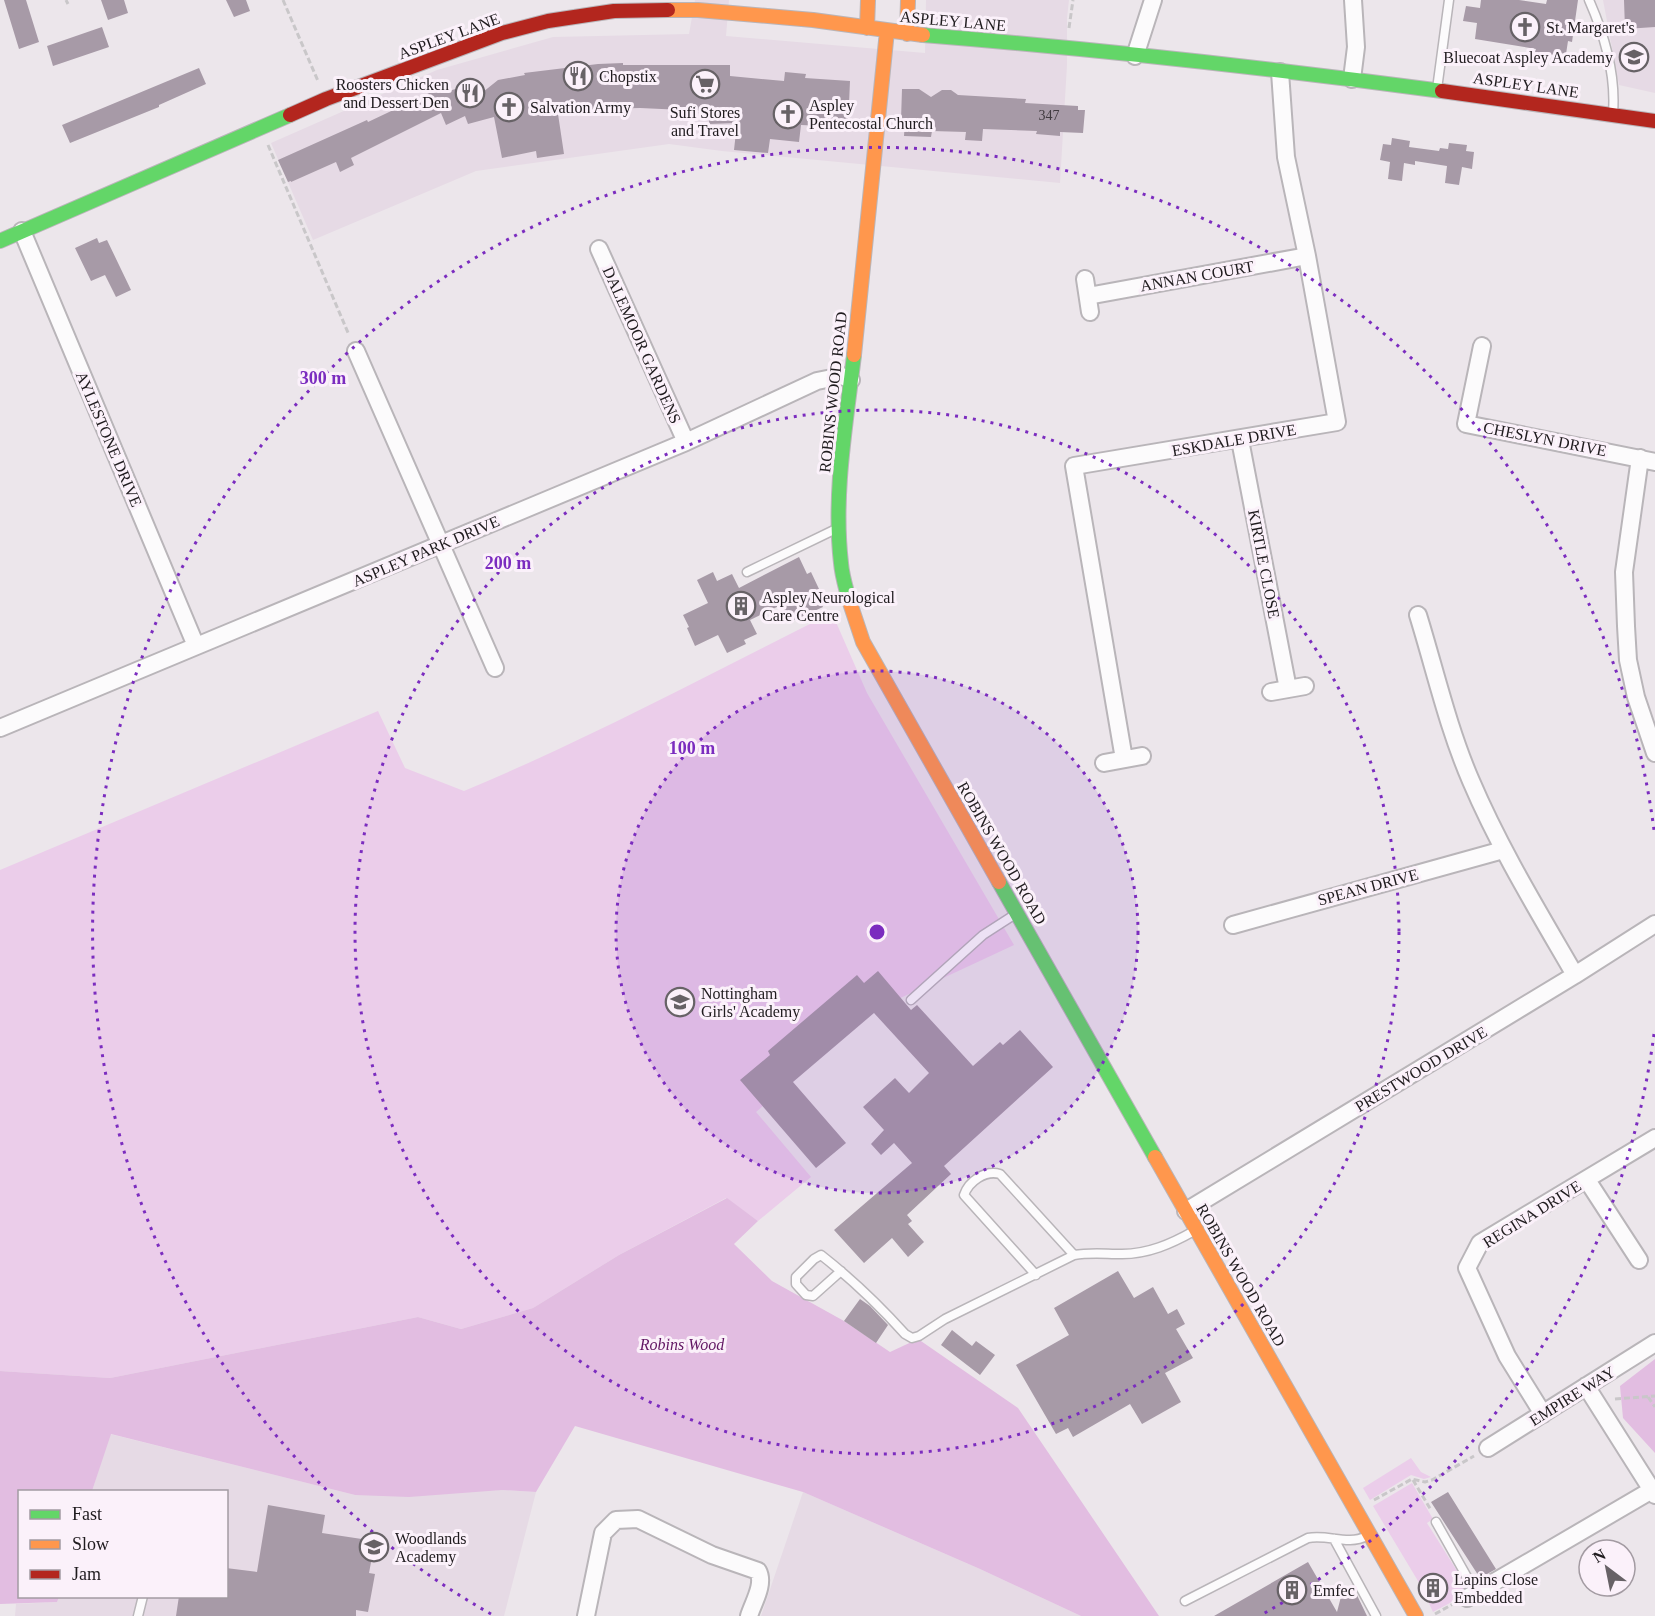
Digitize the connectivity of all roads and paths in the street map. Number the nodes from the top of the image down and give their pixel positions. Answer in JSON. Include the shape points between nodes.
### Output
{"nodes":[{"id":1,"x":283,"y":0,"type":"edge"},
{"id":2,"x":867,"y":0,"type":"edge"},
{"id":3,"x":908,"y":0,"type":"edge"},
{"id":4,"x":1074,"y":0,"type":"edge"},
{"id":5,"x":1153,"y":0,"type":"edge"},
{"id":6,"x":1353,"y":0,"type":"edge"},
{"id":7,"x":1449,"y":0,"type":"edge"},
{"id":8,"x":1589,"y":0,"type":"edge"},
{"id":9,"x":636,"y":5,"type":"edge"},
{"id":10,"x":867,"y":28,"type":"junction"},
{"id":11,"x":887,"y":31,"type":"junction"},
{"id":12,"x":907,"y":34,"type":"junction"},
{"id":13,"x":1066,"y":47,"type":"junction"},
{"id":14,"x":1135,"y":56,"type":"junction"},
{"id":15,"x":1280,"y":72,"type":"junction"},
{"id":16,"x":1352,"y":79,"type":"junction"},
{"id":17,"x":1436,"y":90,"type":"junction"},
{"id":18,"x":326,"y":99,"type":"junction"},
{"id":19,"x":1613,"y":114,"type":"junction"},
{"id":20,"x":1655,"y":121,"type":"edge"},
{"id":21,"x":261,"y":128,"type":"junction"},
{"id":22,"x":22,"y":231,"type":"junction"},
{"id":23,"x":0,"y":241,"type":"edge"},
{"id":24,"x":598,"y":249,"type":"dead end"},
{"id":25,"x":1307,"y":256,"type":"junction"},
{"id":26,"x":1085,"y":279,"type":"dead end"},
{"id":27,"x":356,"y":351,"type":"joint"},
{"id":28,"x":1462,"y":354,"type":"dead end"},
{"id":29,"x":851,"y":380,"type":"junction"},
{"id":30,"x":1240,"y":440,"type":"junction"},
{"id":31,"x":686,"y":442,"type":"junction"},
{"id":32,"x":1647,"y":460,"type":"edge"},
{"id":33,"x":838,"y":528,"type":"junction"},
{"id":34,"x":440,"y":545,"type":"junction"},
{"id":35,"x":747,"y":572,"type":"dead end"},
{"id":36,"x":1418,"y":615,"type":"dead end"},
{"id":37,"x":196,"y":646,"type":"junction"},
{"id":38,"x":495,"y":668,"type":"dead end"},
{"id":39,"x":1305,"y":686,"type":"dead end"},
{"id":40,"x":0,"y":728,"type":"edge"},
{"id":41,"x":1655,"y":753,"type":"edge"},
{"id":42,"x":1142,"y":756,"type":"dead end"},
{"id":43,"x":1124,"y":759,"type":"junction"},
{"id":44,"x":1104,"y":763,"type":"dead end"},
{"id":45,"x":1503,"y":850,"type":"junction"},
{"id":46,"x":1017,"y":914,"type":"junction"},
{"id":47,"x":1655,"y":924,"type":"edge"},
{"id":48,"x":1233,"y":925,"type":"dead end"},
{"id":49,"x":1575,"y":975,"type":"junction"},
{"id":50,"x":911,"y":1000,"type":"dead end"},
{"id":51,"x":1655,"y":1138,"type":"edge"},
{"id":52,"x":1587,"y":1180,"type":"junction"},
{"id":53,"x":1186,"y":1211,"type":"junction"},
{"id":54,"x":1197,"y":1230,"type":"junction"},
{"id":55,"x":1074,"y":1255,"type":"junction"},
{"id":56,"x":1639,"y":1260,"type":"dead end"},
{"id":57,"x":841,"y":1271,"type":"junction"},
{"id":58,"x":1036,"y":1275,"type":"junction"},
{"id":59,"x":1655,"y":1343,"type":"edge"},
{"id":60,"x":1586,"y":1386,"type":"junction"},
{"id":61,"x":1655,"y":1396,"type":"edge"},
{"id":62,"x":1648,"y":1397,"type":"junction"},
{"id":63,"x":1655,"y":1407,"type":"edge"},
{"id":64,"x":1600,"y":1408,"type":"junction"},
{"id":65,"x":1543,"y":1414,"type":"junction"},
{"id":66,"x":1488,"y":1448,"type":"joint"},
{"id":67,"x":1412,"y":1479,"type":"junction"},
{"id":68,"x":1653,"y":1492,"type":"edge"},
{"id":69,"x":1357,"y":1510,"type":"junction"},
{"id":70,"x":1436,"y":1522,"type":"joint"},
{"id":71,"x":1370,"y":1534,"type":"junction"},
{"id":72,"x":1334,"y":1539,"type":"junction"},
{"id":73,"x":1472,"y":1596,"type":"junction"},
{"id":74,"x":142,"y":1598,"type":"edge"},
{"id":75,"x":1185,"y":1601,"type":"dead end"},
{"id":76,"x":138,"y":1616,"type":"edge"},
{"id":77,"x":586,"y":1616,"type":"edge"},
{"id":78,"x":748,"y":1616,"type":"edge"},
{"id":79,"x":1376,"y":1616,"type":"edge"},
{"id":80,"x":1416,"y":1616,"type":"edge"},
{"id":81,"x":1432,"y":1616,"type":"edge"}],
"edges":[{"from":1,"to":18,"type":"path"},
{"from":2,"to":10,"type":"street"},
{"from":3,"to":12,"type":"street"},
{"from":4,"to":13,"type":"path"},
{"from":5,"to":14,"type":"street"},
{"from":6,"to":16,"type":"street","via":[[1356,46]]},
{"from":7,"to":17,"type":"lane"},
{"from":8,"to":19,"type":"lane","via":[[1599,23],[1611,74]]},
{"from":9,"to":10,"type":"street","name":"ASPLEY LANE"},
{"from":9,"to":18,"type":"street","name":"ASPLEY LANE","via":[[502,33]]},
{"from":10,"to":11,"type":"street","name":"ASPLEY LANE"},
{"from":11,"to":12,"type":"street","name":"ASPLEY LANE"},
{"from":11,"to":29,"type":"street","name":"ROBINS WOOD ROAD"},
{"from":12,"to":13,"type":"street","name":"ASPLEY LANE"},
{"from":13,"to":14,"type":"street","name":"ASPLEY LANE"},
{"from":14,"to":15,"type":"street","name":"ASPLEY LANE"},
{"from":15,"to":16,"type":"street","name":"ASPLEY LANE"},
{"from":15,"to":25,"type":"street","name":"ESKDALE DRIVE","via":[[1286,157]]},
{"from":16,"to":17,"type":"street","name":"ASPLEY LANE"},
{"from":17,"to":19,"type":"street","name":"ASPLEY LANE"},
{"from":18,"to":21,"type":"street","name":"ASPLEY LANE"},
{"from":19,"to":20,"type":"street","name":"ASPLEY LANE"},
{"from":21,"to":22,"type":"street","name":"ASPLEY LANE"},
{"from":21,"to":27,"type":"path"},
{"from":22,"to":23,"type":"street","name":"ASPLEY LANE"},
{"from":22,"to":37,"type":"street","name":"AYLESTONE DRIVE"},
{"from":24,"to":31,"type":"street","name":"DALEMOOR GARDENS"},
{"from":25,"to":26,"type":"street","name":"ANNAN COURT","via":[[1089,304]]},
{"from":25,"to":30,"type":"street","name":"ESKDALE DRIVE","via":[[1337,422]]},
{"from":27,"to":34,"type":"street"},
{"from":28,"to":32,"type":"street","name":"CHESLYN DRIVE","via":[[1480,352],[1466,424]]},
{"from":29,"to":31,"type":"street","name":"ASPLEY PARK DRIVE","via":[[842,376],[818,381]]},
{"from":29,"to":33,"type":"street","name":"ROBINS WOOD ROAD"},
{"from":30,"to":39,"type":"street","name":"KIRTLE CLOSE","via":[[1279,690]]},
{"from":30,"to":43,"type":"street","name":"ESKDALE DRIVE","via":[[1074,466]]},
{"from":31,"to":34,"type":"street","name":"ASPLEY PARK DRIVE"},
{"from":32,"to":41,"type":"street","via":[[1624,572],[1628,660]]},
{"from":33,"to":35,"type":"lane"},
{"from":33,"to":46,"type":"street","name":"ROBINS WOOD ROAD","via":[[846,589],[863,642]]},
{"from":34,"to":37,"type":"street","name":"ASPLEY PARK DRIVE"},
{"from":34,"to":38,"type":"street"},
{"from":36,"to":45,"type":"street","via":[[1470,780]]},
{"from":37,"to":40,"type":"street","name":"ASPLEY PARK DRIVE"},
{"from":42,"to":43,"type":"street"},
{"from":43,"to":44,"type":"street"},
{"from":45,"to":48,"type":"street","name":"SPEAN DRIVE"},
{"from":45,"to":49,"type":"street"},
{"from":46,"to":50,"type":"lane","via":[[983,935]]},
{"from":46,"to":53,"type":"street","name":"ROBINS WOOD ROAD"},
{"from":47,"to":49,"type":"street","name":"PRESTWOOD DRIVE"},
{"from":49,"to":53,"type":"street","name":"PRESTWOOD DRIVE"},
{"from":51,"to":52,"type":"street","name":"REGINA DRIVE"},
{"from":52,"to":56,"type":"street"},
{"from":52,"to":65,"type":"street","name":"REGINA DRIVE","via":[[1480,1243],[1467,1268],[1507,1356]]},
{"from":53,"to":54,"type":"street","name":"ROBINS WOOD ROAD"},
{"from":54,"to":55,"type":"lane","via":[[1170,1245],[1146,1251]]},
{"from":54,"to":69,"type":"street","name":"ROBINS WOOD ROAD"},
{"from":55,"to":58,"type":"lane"},
{"from":55,"to":58,"type":"lane","via":[[1000,1174],[985,1174],[967,1187],[964,1195]]},
{"from":57,"to":57,"type":"lane","via":[[821,1255],[796,1277],[796,1284],[806,1295],[813,1296]]},
{"from":57,"to":58,"type":"lane","via":[[912,1338]]},
{"from":59,"to":60,"type":"street","name":"EMPIRE WAY"},
{"from":60,"to":64,"type":"street"},
{"from":60,"to":65,"type":"street","name":"EMPIRE WAY"},
{"from":61,"to":62,"type":"path"},
{"from":62,"to":63,"type":"path"},
{"from":62,"to":64,"type":"path","via":[[1617,1398]]},
{"from":64,"to":68,"type":"street"},
{"from":65,"to":66,"type":"street","name":"EMPIRE WAY"},
{"from":66,"to":67,"type":"path","via":[[1425,1482]]},
{"from":67,"to":69,"type":"path"},
{"from":67,"to":70,"type":"path"},
{"from":68,"to":73,"type":"street"},
{"from":69,"to":71,"type":"street","name":"ROBINS WOOD ROAD"},
{"from":70,"to":73,"type":"lane"},
{"from":71,"to":72,"type":"lane","via":[[1356,1542]]},
{"from":71,"to":80,"type":"street","name":"ROBINS WOOD ROAD"},
{"from":72,"to":75,"type":"lane","via":[[1308,1538]]},
{"from":72,"to":79,"type":"lane"},
{"from":73,"to":81,"type":"path","via":[[1463,1597]]},
{"from":74,"to":76,"type":"lane"},
{"from":77,"to":78,"type":"street","via":[[603,1533],[616,1520],[638,1519],[712,1555],[758,1571],[759,1586]]}]}
